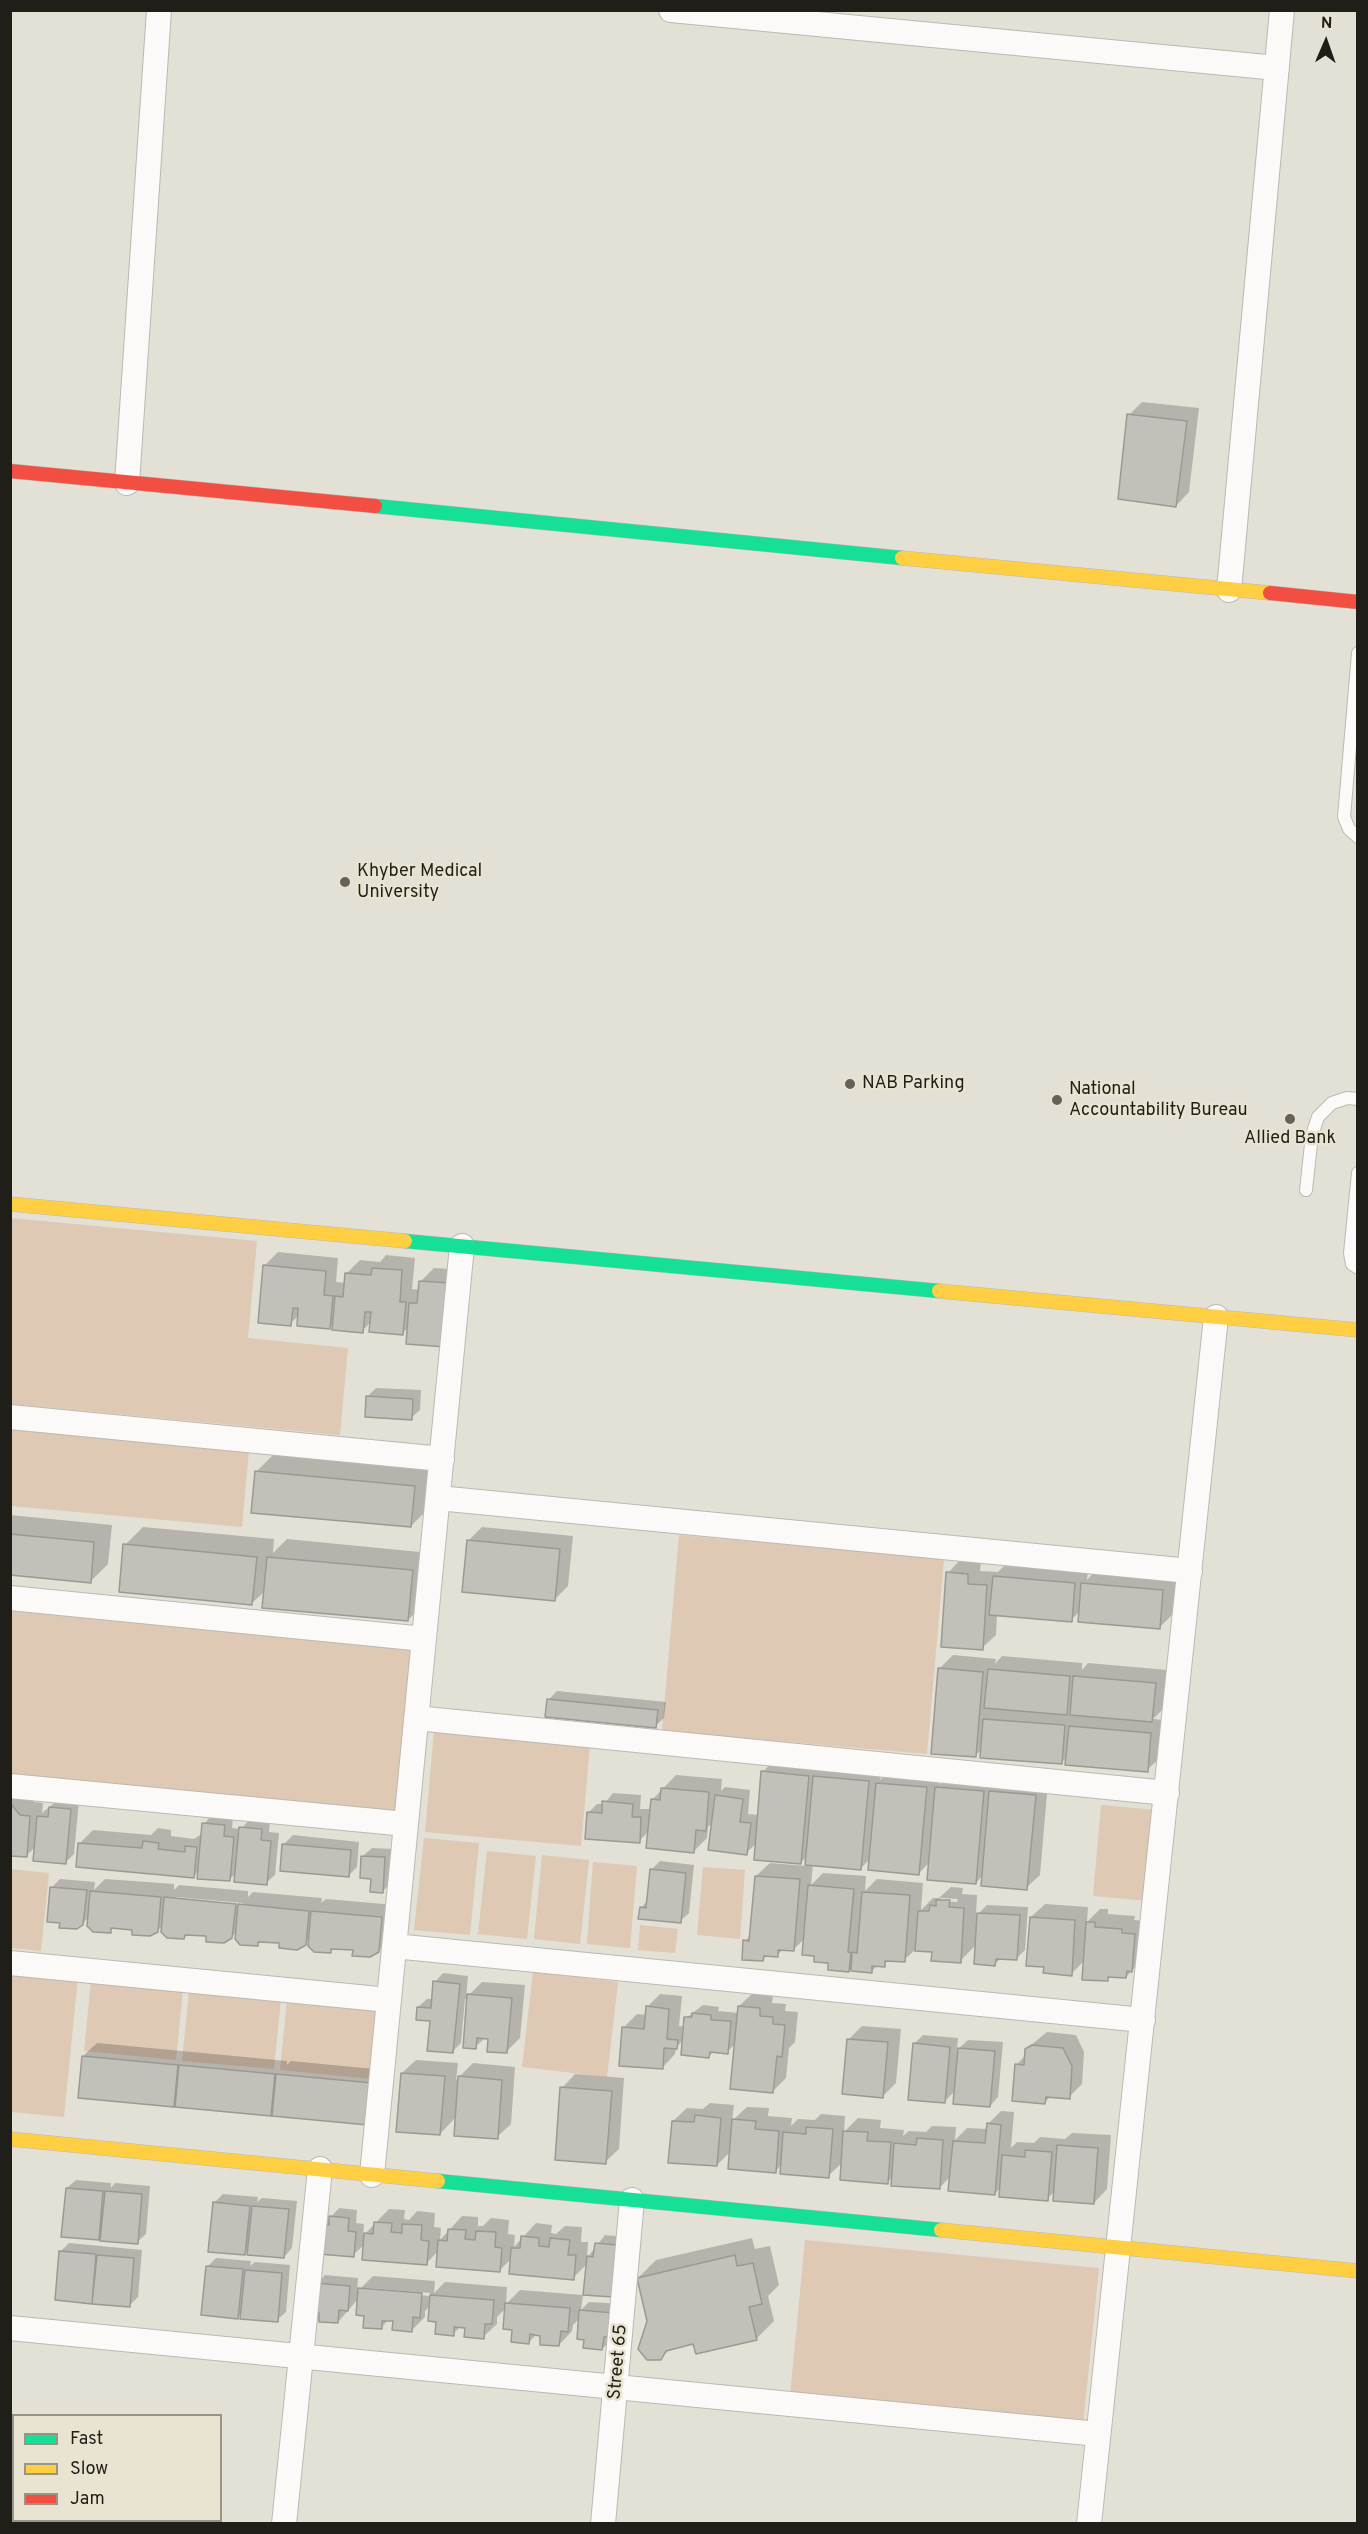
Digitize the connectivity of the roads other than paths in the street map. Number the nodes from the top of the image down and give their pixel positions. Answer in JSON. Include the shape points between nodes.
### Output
{"nodes":[{"id":1,"x":159,"y":10,"type":"edge"},
{"id":2,"x":671,"y":10,"type":"edge"},
{"id":3,"x":1282,"y":10,"type":"edge"},
{"id":4,"x":1277,"y":68,"type":"junction"},
{"id":5,"x":10,"y":471,"type":"edge"},
{"id":6,"x":127,"y":483,"type":"junction"},
{"id":7,"x":1229,"y":590,"type":"junction"},
{"id":8,"x":1358,"y":602,"type":"edge"},
{"id":9,"x":1358,"y":653,"type":"edge"},
{"id":10,"x":1357,"y":670,"type":"edge"},
{"id":11,"x":1358,"y":837,"type":"edge"},
{"id":12,"x":1358,"y":1099,"type":"edge"},
{"id":13,"x":1358,"y":1173,"type":"edge"},
{"id":14,"x":1306,"y":1190,"type":"dead end"},
{"id":15,"x":10,"y":1204,"type":"edge"},
{"id":16,"x":462,"y":1246,"type":"junction"},
{"id":17,"x":1358,"y":1268,"type":"edge"},
{"id":18,"x":1216,"y":1317,"type":"junction"},
{"id":19,"x":1358,"y":1330,"type":"edge"},
{"id":20,"x":10,"y":1417,"type":"edge"},
{"id":21,"x":442,"y":1459,"type":"junction"},
{"id":22,"x":438,"y":1498,"type":"junction"},
{"id":23,"x":1190,"y":1571,"type":"junction"},
{"id":24,"x":10,"y":1598,"type":"edge"},
{"id":25,"x":424,"y":1639,"type":"junction"},
{"id":26,"x":416,"y":1718,"type":"junction"},
{"id":27,"x":10,"y":1786,"type":"edge"},
{"id":28,"x":1167,"y":1792,"type":"junction"},
{"id":29,"x":406,"y":1824,"type":"junction"},
{"id":30,"x":394,"y":1946,"type":"junction"},
{"id":31,"x":10,"y":1963,"type":"edge"},
{"id":32,"x":389,"y":2000,"type":"junction"},
{"id":33,"x":1143,"y":2020,"type":"junction"},
{"id":34,"x":10,"y":2139,"type":"edge"},
{"id":35,"x":320,"y":2169,"type":"junction"},
{"id":36,"x":372,"y":2175,"type":"junction"},
{"id":37,"x":632,"y":2200,"type":"junction"},
{"id":38,"x":1117,"y":2248,"type":"junction"},
{"id":39,"x":1358,"y":2271,"type":"edge"},
{"id":40,"x":10,"y":2328,"type":"edge"},
{"id":41,"x":301,"y":2356,"type":"junction"},
{"id":42,"x":617,"y":2388,"type":"junction"},
{"id":43,"x":1098,"y":2434,"type":"junction"},
{"id":44,"x":284,"y":2523,"type":"edge"},
{"id":45,"x":603,"y":2523,"type":"edge"},
{"id":46,"x":1089,"y":2523,"type":"edge"}],
"edges":[{"from":1,"to":6,"type":"street"},
{"from":2,"to":4,"type":"street"},
{"from":3,"to":4,"type":"street"},
{"from":4,"to":7,"type":"street"},
{"from":5,"to":6,"type":"street"},
{"from":6,"to":7,"type":"street"},
{"from":7,"to":8,"type":"street"},
{"from":9,"to":10,"type":"lane"},
{"from":10,"to":11,"type":"lane","via":[[1344,817]]},
{"from":12,"to":14,"type":"lane","via":[[1332,1103],[1318,1117],[1312,1135]]},
{"from":13,"to":17,"type":"lane","via":[[1350,1253],[1352,1264]]},
{"from":15,"to":16,"type":"street"},
{"from":16,"to":18,"type":"street"},
{"from":16,"to":21,"type":"street"},
{"from":18,"to":19,"type":"street"},
{"from":18,"to":23,"type":"street"},
{"from":20,"to":21,"type":"street"},
{"from":21,"to":22,"type":"street"},
{"from":22,"to":23,"type":"street"},
{"from":22,"to":25,"type":"street"},
{"from":23,"to":28,"type":"street"},
{"from":24,"to":25,"type":"street"},
{"from":25,"to":26,"type":"street"},
{"from":26,"to":28,"type":"street"},
{"from":26,"to":29,"type":"street"},
{"from":27,"to":29,"type":"street"},
{"from":28,"to":33,"type":"street"},
{"from":29,"to":30,"type":"street"},
{"from":30,"to":32,"type":"street"},
{"from":30,"to":33,"type":"street"},
{"from":31,"to":32,"type":"street"},
{"from":32,"to":36,"type":"street"},
{"from":33,"to":38,"type":"street"},
{"from":34,"to":35,"type":"street"},
{"from":35,"to":36,"type":"street"},
{"from":35,"to":41,"type":"street"},
{"from":36,"to":37,"type":"street"},
{"from":37,"to":38,"type":"street"},
{"from":37,"to":42,"type":"street","name":"Street 65"},
{"from":38,"to":39,"type":"street"},
{"from":38,"to":43,"type":"street"},
{"from":40,"to":41,"type":"street"},
{"from":41,"to":42,"type":"street"},
{"from":41,"to":44,"type":"street"},
{"from":42,"to":43,"type":"street"},
{"from":42,"to":45,"type":"street","name":"Street 65"},
{"from":43,"to":46,"type":"street"}]}
